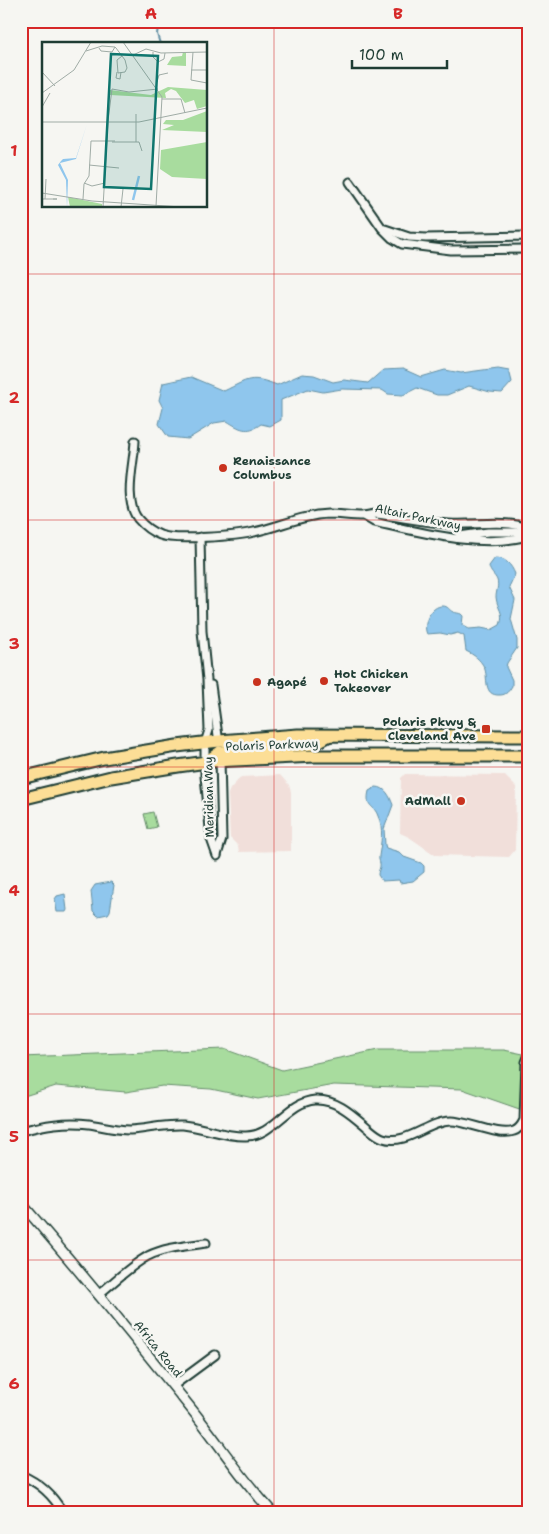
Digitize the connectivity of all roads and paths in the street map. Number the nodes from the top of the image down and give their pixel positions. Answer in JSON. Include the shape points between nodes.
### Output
{"nodes":[{"id":1,"x":350,"y":182,"type":"dead end"},
{"id":2,"x":382,"y":228,"type":"junction"},
{"id":3,"x":528,"y":238,"type":"edge"},
{"id":4,"x":528,"y":249,"type":"edge"},
{"id":5,"x":135,"y":442,"type":"dead end"},
{"id":6,"x":364,"y":516,"type":"junction"},
{"id":7,"x":528,"y":528,"type":"edge"},
{"id":8,"x":528,"y":532,"type":"edge"},
{"id":9,"x":528,"y":536,"type":"edge"},
{"id":10,"x":200,"y":537,"type":"junction"},
{"id":11,"x":449,"y":538,"type":"junction"},
{"id":12,"x":206,"y":665,"type":"junction"},
{"id":13,"x":528,"y":736,"type":"edge"},
{"id":14,"x":205,"y":742,"type":"junction"},
{"id":15,"x":220,"y":751,"type":"junction"},
{"id":16,"x":528,"y":756,"type":"edge"},
{"id":17,"x":206,"y":762,"type":"junction"},
{"id":18,"x":21,"y":778,"type":"edge"},
{"id":19,"x":21,"y":799,"type":"edge"},
{"id":20,"x":528,"y":1057,"type":"edge"},
{"id":21,"x":21,"y":1130,"type":"edge"},
{"id":22,"x":21,"y":1203,"type":"edge"},
{"id":23,"x":206,"y":1243,"type":"dead end"},
{"id":24,"x":98,"y":1295,"type":"junction"},
{"id":25,"x":215,"y":1355,"type":"dead end"},
{"id":26,"x":173,"y":1386,"type":"junction"},
{"id":27,"x":21,"y":1475,"type":"edge"},
{"id":28,"x":63,"y":1513,"type":"edge"},
{"id":29,"x":273,"y":1513,"type":"edge"}],
"edges":[{"from":1,"to":2,"type":"street"},
{"from":2,"to":3,"type":"street","via":[[408,237]]},
{"from":2,"to":4,"type":"street","via":[[402,244],[451,250]]},
{"from":5,"to":10,"type":"street","name":"Altair Parkway","via":[[130,494],[137,518],[159,535]]},
{"from":6,"to":7,"type":"street","name":"Altair Parkway","via":[[375,514],[451,524],[515,524]]},
{"from":6,"to":10,"type":"street","name":"Altair Parkway","via":[[327,514],[302,517],[255,532]]},
{"from":6,"to":11,"type":"street","name":"Altair Parkway","via":[[374,522]]},
{"from":8,"to":11,"type":"street","via":[[488,532]]},
{"from":9,"to":11,"type":"street","name":"Altair Parkway","via":[[516,539]]},
{"from":10,"to":12,"type":"street","name":"Meridian Way"},
{"from":12,"to":14,"type":"street","name":"Meridian Way","via":[[209,730]]},
{"from":12,"to":15,"type":"street","name":"Meridian Way"},
{"from":13,"to":15,"type":"main road","name":"Polaris Parkway","via":[[330,736],[304,746]]},
{"from":14,"to":15,"type":"main road","name":"Polaris Parkway"},
{"from":14,"to":17,"type":"street","name":"Meridian Way"},
{"from":14,"to":18,"type":"main road","name":"Polaris Parkway","via":[[104,758]]},
{"from":15,"to":16,"type":"main road","name":"Polaris Parkway","via":[[315,756]]},
{"from":15,"to":17,"type":"main road"},
{"from":15,"to":17,"type":"street","name":"Meridian Way","via":[[222,839],[216,856],[211,839]]},
{"from":17,"to":19,"type":"main road","via":[[111,777]]},
{"from":20,"to":21,"type":"street","via":[[524,1120],[515,1131],[509,1132],[452,1121],[438,1123],[407,1137],[383,1138],[335,1103],[314,1100],[295,1108],[258,1134],[246,1136],[182,1125],[129,1130],[68,1122]]},
{"from":22,"to":24,"type":"street","name":"Africa Road"},
{"from":23,"to":24,"type":"street","via":[[148,1256]]},
{"from":24,"to":26,"type":"street","name":"Africa Road"},
{"from":25,"to":26,"type":"street"},
{"from":26,"to":29,"type":"street","name":"Africa Road"},
{"from":27,"to":28,"type":"street","via":[[49,1492]]}]}
